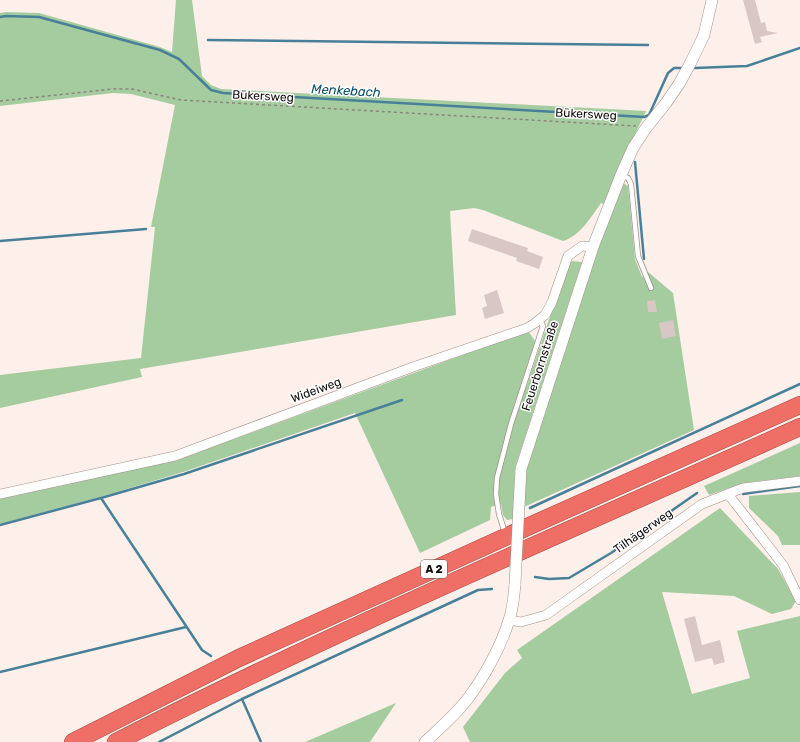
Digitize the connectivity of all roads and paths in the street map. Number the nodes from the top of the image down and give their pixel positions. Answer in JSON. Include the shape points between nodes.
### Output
{"nodes":[{"id":1,"x":712,"y":0,"type":"edge"},
{"id":2,"x":0,"y":101,"type":"edge"},
{"id":3,"x":646,"y":128,"type":"junction"},
{"id":4,"x":621,"y":175,"type":"junction"},
{"id":5,"x":592,"y":247,"type":"junction"},
{"id":6,"x":651,"y":288,"type":"dead end"},
{"id":7,"x":540,"y":320,"type":"junction"},
{"id":8,"x":800,"y":405,"type":"edge"},
{"id":9,"x":800,"y":427,"type":"edge"},
{"id":10,"x":800,"y":481,"type":"edge"},
{"id":11,"x":0,"y":494,"type":"edge"},
{"id":12,"x":728,"y":494,"type":"junction"},
{"id":13,"x":506,"y":537,"type":"junction"},
{"id":14,"x":800,"y":600,"type":"edge"},
{"id":15,"x":510,"y":620,"type":"junction"},
{"id":16,"x":73,"y":742,"type":"edge"},
{"id":17,"x":116,"y":742,"type":"edge"},
{"id":18,"x":425,"y":742,"type":"edge"}],
"edges":[{"from":1,"to":3,"type":"street","name":"Feuerbornstraße","via":[[704,35],[680,84]]},
{"from":2,"to":3,"type":"path","name":"Bükersweg","via":[[132,89],[181,100]]},
{"from":3,"to":4,"type":"street","name":"Feuerbornstraße","via":[[633,148]]},
{"from":4,"to":5,"type":"street","name":"Feuerbornstraße"},
{"from":4,"to":6,"type":"lane","via":[[628,178],[631,184],[638,256]]},
{"from":5,"to":7,"type":"street","name":"Wideiweg","via":[[582,246],[568,256],[552,302]]},
{"from":5,"to":15,"type":"street","name":"Feuerbornstraße","bridge":true,"via":[[521,469],[515,584]]},
{"from":7,"to":11,"type":"street","name":"Wideiweg","via":[[527,328],[413,367],[175,456]]},
{"from":7,"to":13,"type":"lane","via":[[543,326],[511,424],[497,478],[499,514]]},
{"from":8,"to":13,"type":"highway","number":"A 2"},
{"from":9,"to":17,"type":"highway","number":"A 2","via":[[247,676]]},
{"from":10,"to":12,"type":"street","name":"Tilhägerweg","via":[[743,488]]},
{"from":12,"to":14,"type":"street","via":[[783,565]]},
{"from":12,"to":15,"type":"street","name":"Tilhägerweg","via":[[702,504],[546,615],[521,622]]},
{"from":13,"to":16,"type":"highway","number":"A 2","via":[[239,658]]},
{"from":15,"to":18,"type":"street","name":"Feuerbornstraße","via":[[490,664],[466,701]]}]}
